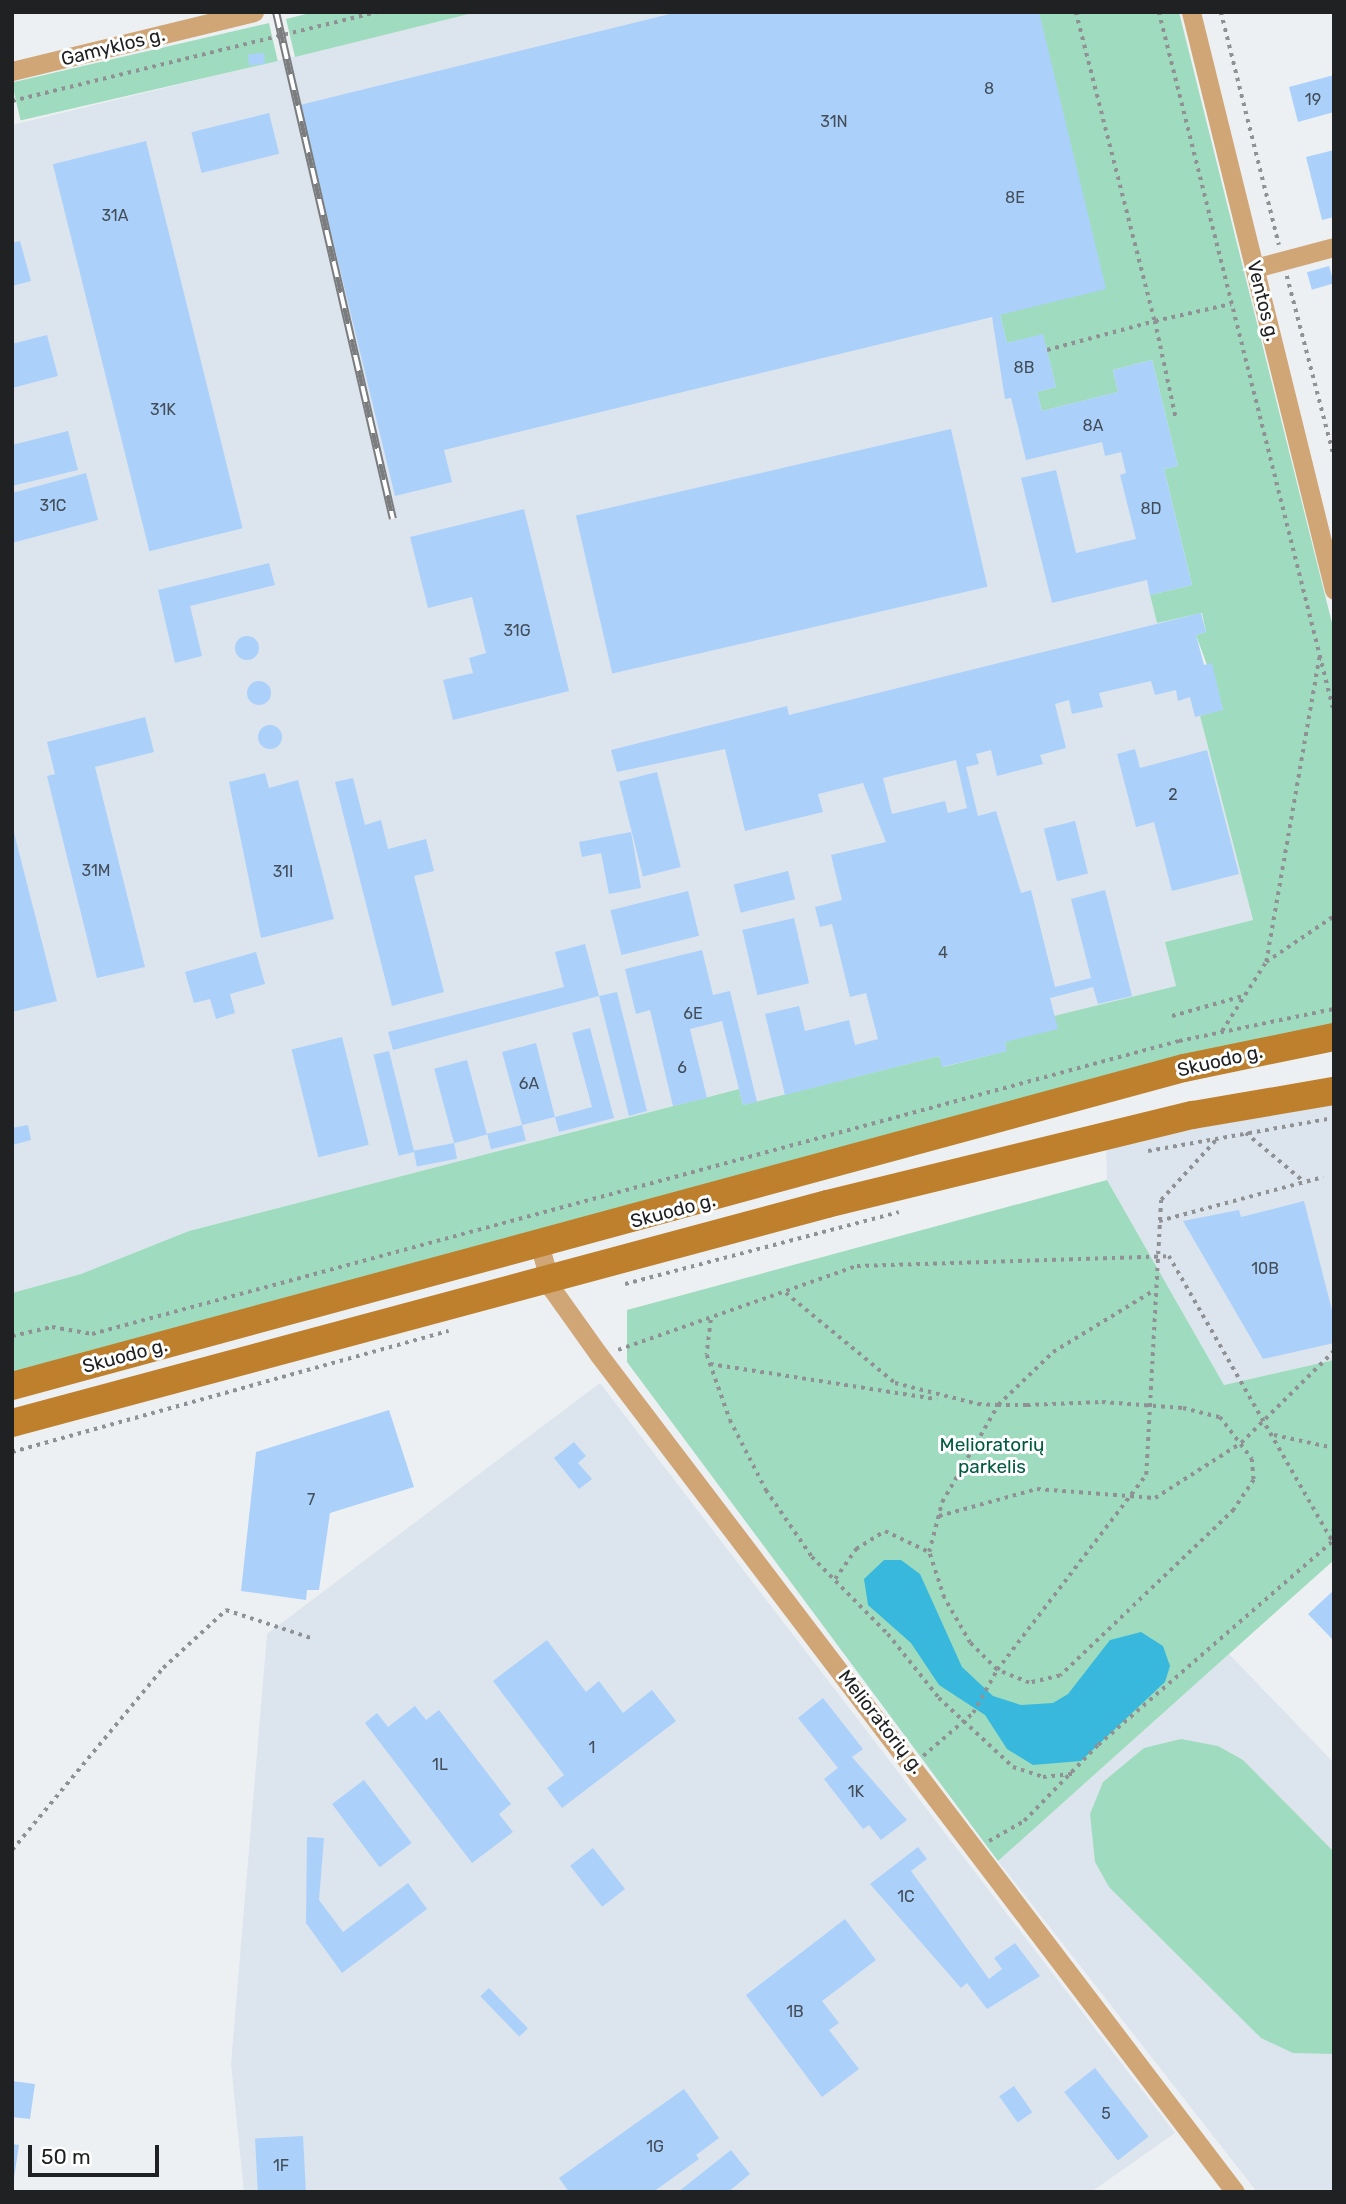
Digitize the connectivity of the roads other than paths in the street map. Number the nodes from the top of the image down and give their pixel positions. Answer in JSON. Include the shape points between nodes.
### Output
{"nodes":[{"id":1,"x":254,"y":12,"type":"edge"},
{"id":2,"x":1191,"y":12,"type":"edge"},
{"id":3,"x":12,"y":71,"type":"edge"},
{"id":4,"x":1334,"y":247,"type":"edge"},
{"id":5,"x":1255,"y":268,"type":"junction"},
{"id":6,"x":1334,"y":590,"type":"edge"},
{"id":7,"x":1334,"y":1037,"type":"edge"},
{"id":8,"x":1334,"y":1091,"type":"edge"},
{"id":9,"x":540,"y":1247,"type":"junction"},
{"id":10,"x":548,"y":1277,"type":"junction"},
{"id":11,"x":12,"y":1386,"type":"edge"},
{"id":12,"x":12,"y":1423,"type":"edge"},
{"id":13,"x":1236,"y":2192,"type":"edge"}],
"edges":[{"from":1,"to":3,"type":"street","name":"Gamyklos g."},
{"from":2,"to":5,"type":"street","name":"Ventos g."},
{"from":4,"to":5,"type":"street"},
{"from":5,"to":6,"type":"street","name":"Ventos g."},
{"from":7,"to":9,"type":"main road","name":"Skuodo g.","via":[[1184,1068]]},
{"from":8,"to":10,"type":"main road","name":"Skuodo g.","via":[[1193,1115]]},
{"from":9,"to":10,"type":"street","name":"Melioratorių g."},
{"from":9,"to":11,"type":"main road","name":"Skuodo g."},
{"from":10,"to":12,"type":"main road","name":"Skuodo g."},
{"from":10,"to":13,"type":"street","name":"Melioratorių g.","via":[[599,1356]]}]}
